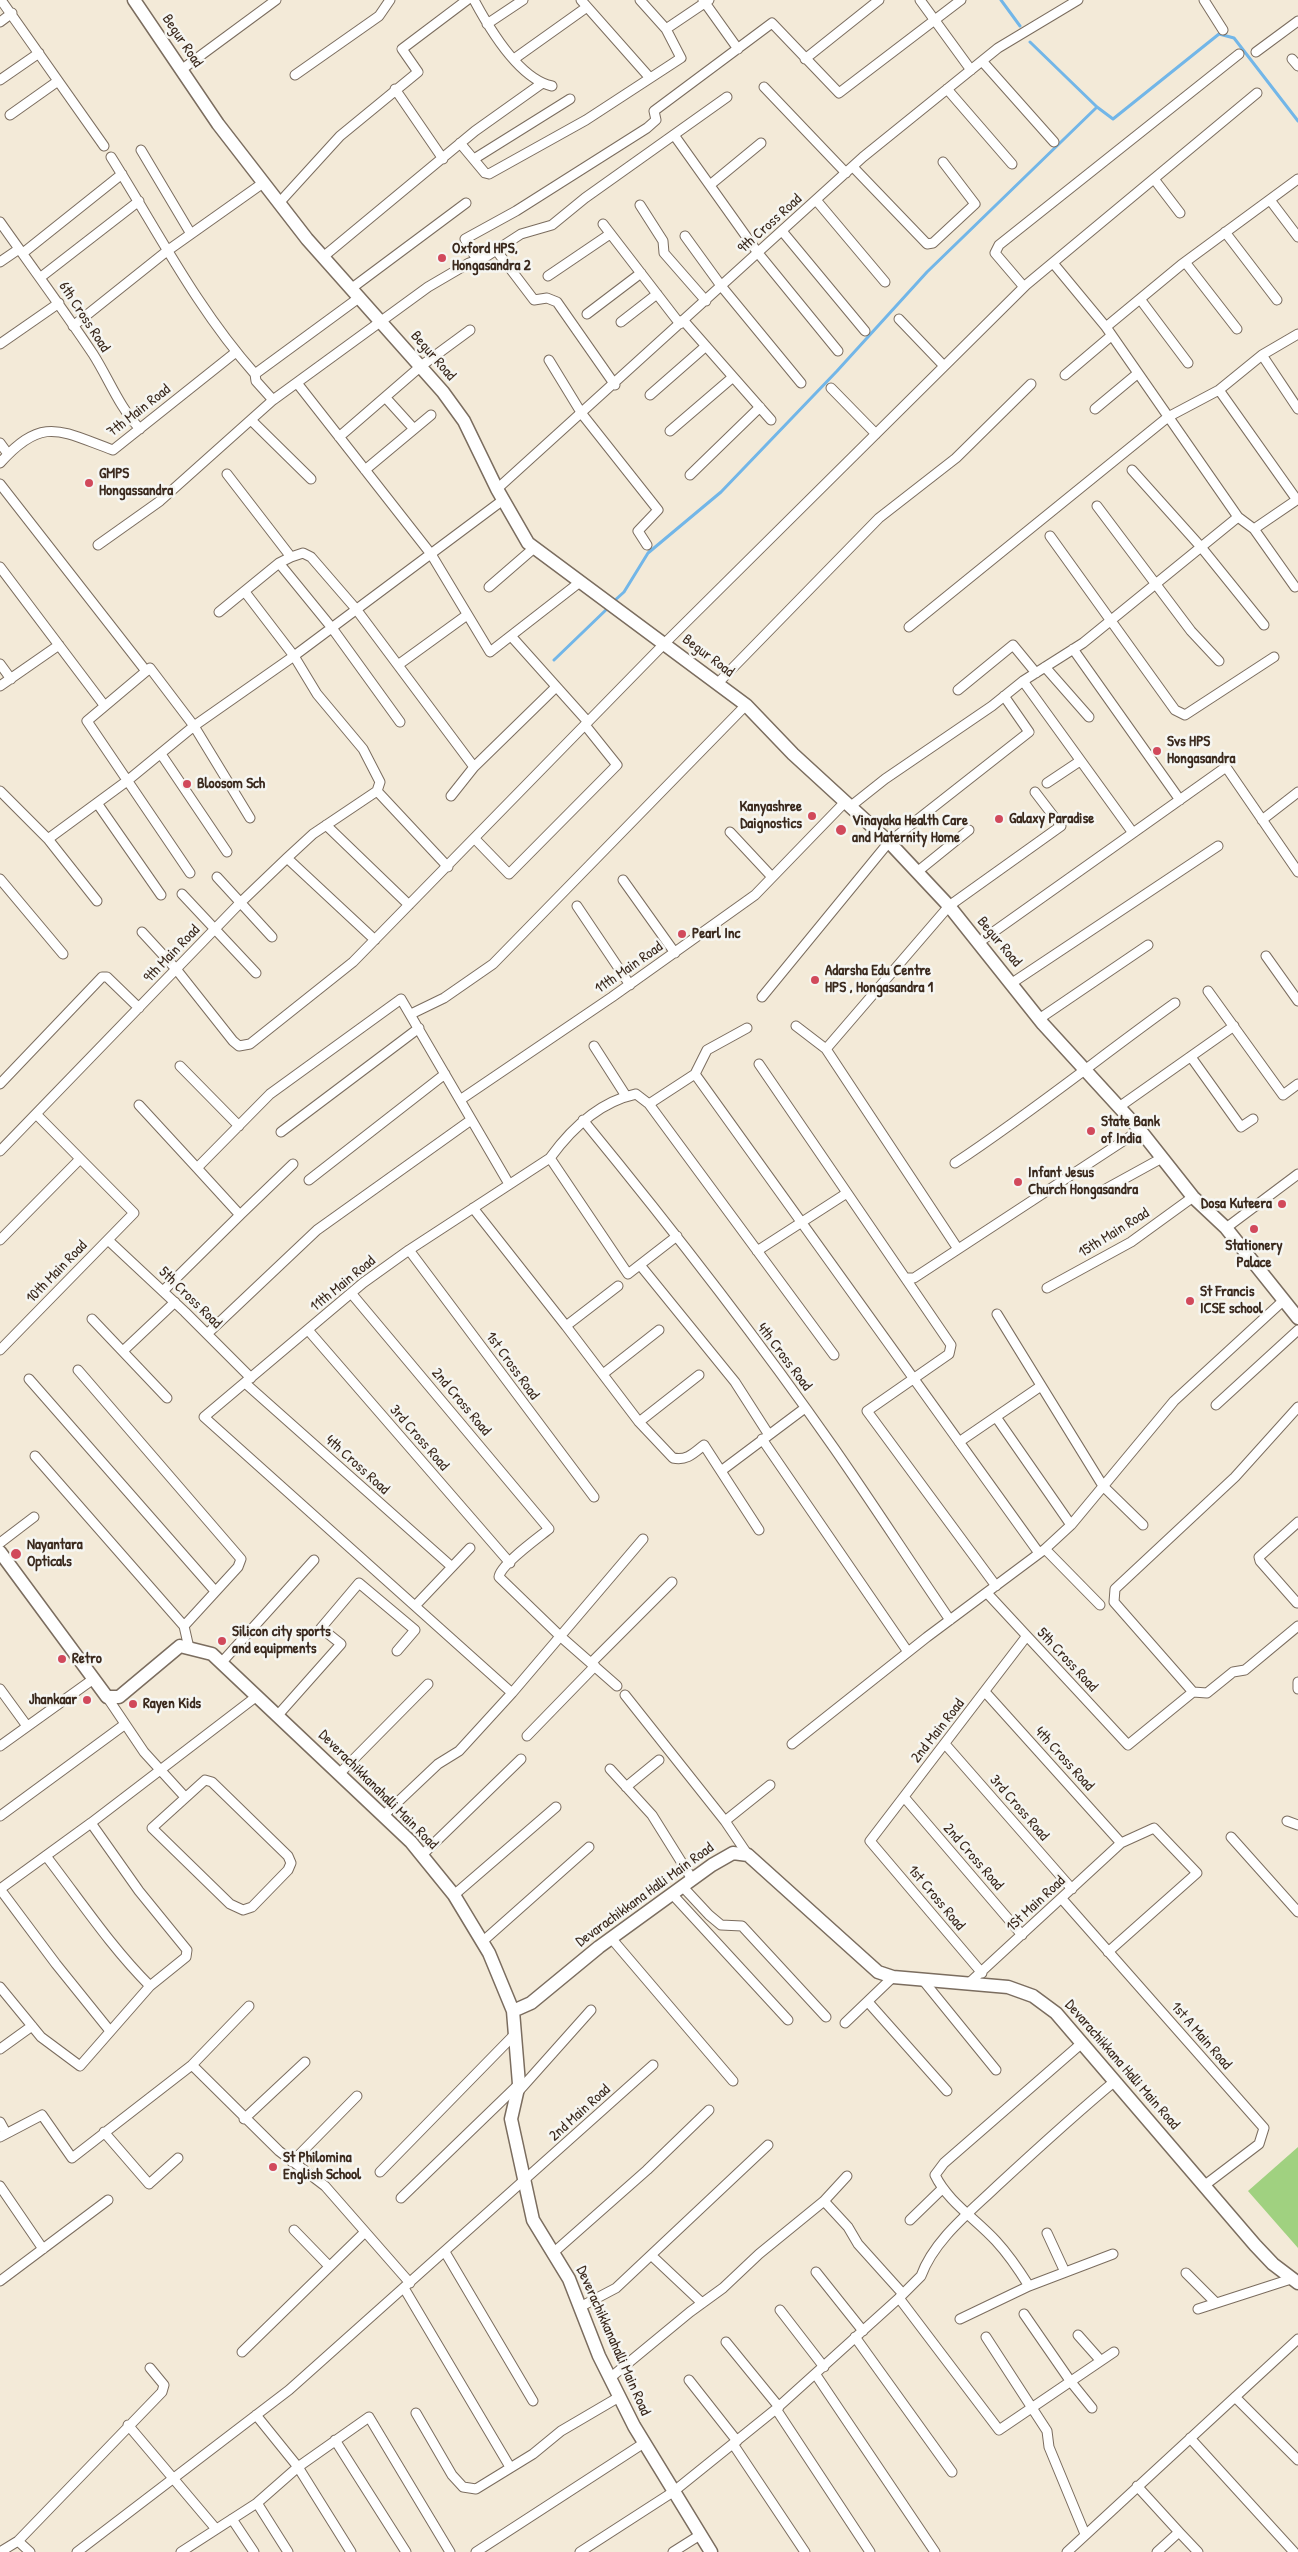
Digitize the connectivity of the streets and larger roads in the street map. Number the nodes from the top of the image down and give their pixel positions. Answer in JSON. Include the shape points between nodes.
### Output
{"nodes":[{"id":1,"x":0,"y":0,"type":"edge"},
{"id":2,"x":134,"y":0,"type":"edge"},
{"id":3,"x":276,"y":0,"type":"edge"},
{"id":4,"x":390,"y":0,"type":"edge"},
{"id":5,"x":467,"y":0,"type":"edge"},
{"id":6,"x":474,"y":0,"type":"edge"},
{"id":7,"x":523,"y":0,"type":"edge"},
{"id":8,"x":640,"y":0,"type":"edge"},
{"id":9,"x":879,"y":0,"type":"edge"},
{"id":10,"x":920,"y":0,"type":"edge"},
{"id":11,"x":961,"y":0,"type":"edge"},
{"id":12,"x":1078,"y":0,"type":"edge"},
{"id":13,"x":1204,"y":0,"type":"edge"},
{"id":14,"x":706,"y":1,"type":"edge"},
{"id":15,"x":584,"y":3,"type":"edge"},
{"id":16,"x":12,"y":13,"type":"junction"},
{"id":17,"x":934,"y":18,"type":"junction"},
{"id":18,"x":1298,"y":21,"type":"edge"},
{"id":19,"x":0,"y":22,"type":"edge"},
{"id":20,"x":487,"y":24,"type":"junction"},
{"id":21,"x":666,"y":30,"type":"junction"},
{"id":22,"x":1223,"y":30,"type":"dead end"},
{"id":23,"x":738,"y":49,"type":"junction"},
{"id":24,"x":1256,"y":52,"type":"dead end"},
{"id":25,"x":39,"y":53,"type":"junction"},
{"id":26,"x":1239,"y":54,"type":"dead end"},
{"id":27,"x":514,"y":59,"type":"junction"},
{"id":28,"x":805,"y":59,"type":"junction"},
{"id":29,"x":982,"y":62,"type":"junction"},
{"id":30,"x":182,"y":70,"type":"junction"},
{"id":31,"x":971,"y":70,"type":"junction"},
{"id":32,"x":295,"y":75,"type":"dead end"},
{"id":33,"x":650,"y":78,"type":"junction"},
{"id":34,"x":0,"y":80,"type":"edge"},
{"id":35,"x":58,"y":81,"type":"junction"},
{"id":36,"x":541,"y":84,"type":"junction"},
{"id":37,"x":552,"y":86,"type":"dead end"},
{"id":38,"x":764,"y":87,"type":"dead end"},
{"id":39,"x":395,"y":89,"type":"junction"},
{"id":40,"x":947,"y":89,"type":"junction"},
{"id":41,"x":1257,"y":93,"type":"dead end"},
{"id":42,"x":726,"y":97,"type":"dead end"},
{"id":43,"x":570,"y":99,"type":"dead end"},
{"id":44,"x":10,"y":114,"type":"dead end"},
{"id":45,"x":674,"y":135,"type":"junction"},
{"id":46,"x":1054,"y":142,"type":"dead end"},
{"id":47,"x":460,"y":143,"type":"junction"},
{"id":48,"x":761,"y":143,"type":"dead end"},
{"id":49,"x":104,"y":146,"type":"dead end"},
{"id":50,"x":141,"y":150,"type":"dead end"},
{"id":51,"x":111,"y":156,"type":"dead end"},
{"id":52,"x":442,"y":159,"type":"junction"},
{"id":53,"x":474,"y":159,"type":"junction"},
{"id":54,"x":943,"y":162,"type":"dead end"},
{"id":55,"x":1012,"y":164,"type":"dead end"},
{"id":56,"x":850,"y":170,"type":"junction"},
{"id":57,"x":122,"y":174,"type":"junction"},
{"id":58,"x":1154,"y":179,"type":"junction"},
{"id":59,"x":1298,"y":179,"type":"edge"},
{"id":60,"x":263,"y":183,"type":"junction"},
{"id":61,"x":710,"y":185,"type":"junction"},
{"id":62,"x":816,"y":200,"type":"junction"},
{"id":63,"x":1270,"y":200,"type":"junction"},
{"id":64,"x":139,"y":201,"type":"junction"},
{"id":65,"x":279,"y":203,"type":"junction"},
{"id":66,"x":466,"y":204,"type":"dead end"},
{"id":67,"x":640,"y":205,"type":"dead end"},
{"id":68,"x":1180,"y":212,"type":"dead end"},
{"id":69,"x":0,"y":222,"type":"edge"},
{"id":70,"x":602,"y":224,"type":"dead end"},
{"id":71,"x":782,"y":230,"type":"junction"},
{"id":72,"x":1225,"y":232,"type":"junction"},
{"id":73,"x":191,"y":234,"type":"junction"},
{"id":74,"x":610,"y":234,"type":"junction"},
{"id":75,"x":685,"y":236,"type":"dead end"},
{"id":76,"x":1298,"y":237,"type":"edge"},
{"id":77,"x":496,"y":250,"type":"junction"},
{"id":78,"x":21,"y":251,"type":"junction"},
{"id":79,"x":167,"y":251,"type":"junction"},
{"id":80,"x":758,"y":253,"type":"junction"},
{"id":81,"x":323,"y":257,"type":"junction"},
{"id":82,"x":477,"y":260,"type":"junction"},
{"id":83,"x":0,"y":262,"type":"edge"},
{"id":84,"x":1185,"y":262,"type":"junction"},
{"id":85,"x":1053,"y":263,"type":"junction"},
{"id":86,"x":641,"y":273,"type":"junction"},
{"id":87,"x":548,"y":276,"type":"dead end"},
{"id":88,"x":41,"y":277,"type":"junction"},
{"id":89,"x":885,"y":282,"type":"dead end"},
{"id":90,"x":1024,"y":286,"type":"junction"},
{"id":91,"x":722,"y":287,"type":"junction"},
{"id":92,"x":356,"y":293,"type":"junction"},
{"id":93,"x":657,"y":294,"type":"junction"},
{"id":94,"x":1140,"y":298,"type":"junction"},
{"id":95,"x":1277,"y":300,"type":"dead end"},
{"id":96,"x":706,"y":301,"type":"junction"},
{"id":97,"x":58,"y":303,"type":"junction"},
{"id":98,"x":587,"y":314,"type":"dead end"},
{"id":99,"x":899,"y":319,"type":"dead end"},
{"id":100,"x":382,"y":322,"type":"junction"},
{"id":101,"x":621,"y":322,"type":"dead end"},
{"id":102,"x":682,"y":322,"type":"junction"},
{"id":103,"x":74,"y":326,"type":"junction"},
{"id":104,"x":1106,"y":327,"type":"junction"},
{"id":105,"x":470,"y":330,"type":"dead end"},
{"id":106,"x":1237,"y":330,"type":"dead end"},
{"id":107,"x":865,"y":331,"type":"dead end"},
{"id":108,"x":1298,"y":334,"type":"edge"},
{"id":109,"x":1111,"y":336,"type":"junction"},
{"id":110,"x":0,"y":344,"type":"edge"},
{"id":111,"x":706,"y":346,"type":"junction"},
{"id":112,"x":838,"y":351,"type":"dead end"},
{"id":113,"x":236,"y":352,"type":"junction"},
{"id":114,"x":1262,"y":356,"type":"junction"},
{"id":115,"x":549,"y":360,"type":"dead end"},
{"id":116,"x":1188,"y":363,"type":"dead end"},
{"id":117,"x":421,"y":366,"type":"junction"},
{"id":118,"x":944,"y":366,"type":"junction"},
{"id":119,"x":255,"y":374,"type":"junction"},
{"id":120,"x":1137,"y":374,"type":"junction"},
{"id":121,"x":1066,"y":375,"type":"dead end"},
{"id":122,"x":733,"y":377,"type":"junction"},
{"id":123,"x":801,"y":382,"type":"dead end"},
{"id":124,"x":297,"y":383,"type":"junction"},
{"id":125,"x":615,"y":384,"type":"junction"},
{"id":126,"x":1031,"y":384,"type":"dead end"},
{"id":127,"x":831,"y":388,"type":"dead end"},
{"id":128,"x":1219,"y":390,"type":"junction"},
{"id":129,"x":650,"y":395,"type":"dead end"},
{"id":130,"x":385,"y":397,"type":"junction"},
{"id":131,"x":273,"y":400,"type":"junction"},
{"id":132,"x":760,"y":407,"type":"junction"},
{"id":133,"x":1095,"y":409,"type":"dead end"},
{"id":134,"x":1298,"y":409,"type":"edge"},
{"id":135,"x":582,"y":414,"type":"junction"},
{"id":136,"x":431,"y":415,"type":"dead end"},
{"id":137,"x":1168,"y":417,"type":"junction"},
{"id":138,"x":251,"y":420,"type":"junction"},
{"id":139,"x":771,"y":420,"type":"dead end"},
{"id":140,"x":140,"y":429,"type":"junction"},
{"id":141,"x":414,"y":429,"type":"junction"},
{"id":142,"x":670,"y":431,"type":"dead end"},
{"id":143,"x":876,"y":434,"type":"junction"},
{"id":144,"x":339,"y":437,"type":"junction"},
{"id":145,"x":0,"y":443,"type":"edge"},
{"id":146,"x":8,"y":454,"type":"junction"},
{"id":147,"x":0,"y":463,"type":"edge"},
{"id":148,"x":365,"y":470,"type":"junction"},
{"id":149,"x":1132,"y":470,"type":"dead end"},
{"id":150,"x":227,"y":474,"type":"dead end"},
{"id":151,"x":690,"y":475,"type":"dead end"},
{"id":152,"x":311,"y":479,"type":"dead end"},
{"id":153,"x":0,"y":484,"type":"edge"},
{"id":154,"x":500,"y":494,"type":"junction"},
{"id":155,"x":1298,"y":499,"type":"edge"},
{"id":156,"x":1097,"y":506,"type":"dead end"},
{"id":157,"x":1238,"y":517,"type":"junction"},
{"id":158,"x":1254,"y":530,"type":"junction"},
{"id":159,"x":1050,"y":536,"type":"dead end"},
{"id":160,"x":647,"y":544,"type":"dead end"},
{"id":161,"x":98,"y":545,"type":"dead end"},
{"id":162,"x":1201,"y":547,"type":"junction"},
{"id":163,"x":534,"y":548,"type":"junction"},
{"id":164,"x":431,"y":554,"type":"junction"},
{"id":165,"x":291,"y":557,"type":"junction"},
{"id":166,"x":280,"y":563,"type":"junction"},
{"id":167,"x":0,"y":567,"type":"edge"},
{"id":168,"x":580,"y":582,"type":"junction"},
{"id":169,"x":1154,"y":584,"type":"junction"},
{"id":170,"x":489,"y":587,"type":"dead end"},
{"id":171,"x":1295,"y":587,"type":"dead end"},
{"id":172,"x":245,"y":592,"type":"junction"},
{"id":173,"x":356,"y":609,"type":"junction"},
{"id":174,"x":219,"y":612,"type":"dead end"},
{"id":175,"x":467,"y":615,"type":"junction"},
{"id":176,"x":1111,"y":620,"type":"junction"},
{"id":177,"x":1264,"y":625,"type":"dead end"},
{"id":178,"x":908,"y":627,"type":"dead end"},
{"id":179,"x":332,"y":628,"type":"junction"},
{"id":180,"x":511,"y":636,"type":"junction"},
{"id":181,"x":664,"y":644,"type":"junction"},
{"id":182,"x":59,"y":645,"type":"junction"},
{"id":183,"x":1073,"y":649,"type":"junction"},
{"id":184,"x":294,"y":656,"type":"junction"},
{"id":185,"x":1274,"y":657,"type":"dead end"},
{"id":186,"x":1220,"y":660,"type":"dead end"},
{"id":187,"x":0,"y":664,"type":"edge"},
{"id":188,"x":398,"y":665,"type":"junction"},
{"id":189,"x":1045,"y":667,"type":"junction"},
{"id":190,"x":146,"y":671,"type":"junction"},
{"id":191,"x":1036,"y":673,"type":"junction"},
{"id":192,"x":11,"y":679,"type":"junction"},
{"id":193,"x":1023,"y":682,"type":"junction"},
{"id":194,"x":717,"y":684,"type":"junction"},
{"id":195,"x":0,"y":686,"type":"edge"},
{"id":196,"x":556,"y":687,"type":"junction"},
{"id":197,"x":958,"y":690,"type":"dead end"},
{"id":198,"x":1004,"y":696,"type":"junction"},
{"id":199,"x":104,"y":705,"type":"junction"},
{"id":200,"x":746,"y":705,"type":"junction"},
{"id":201,"x":1089,"y":717,"type":"dead end"},
{"id":202,"x":400,"y":722,"type":"dead end"},
{"id":203,"x":586,"y":724,"type":"junction"},
{"id":204,"x":194,"y":726,"type":"junction"},
{"id":205,"x":161,"y":754,"type":"junction"},
{"id":206,"x":1080,"y":761,"type":"junction"},
{"id":207,"x":474,"y":767,"type":"junction"},
{"id":208,"x":127,"y":781,"type":"junction"},
{"id":209,"x":1047,"y":783,"type":"dead end"},
{"id":210,"x":0,"y":791,"type":"edge"},
{"id":211,"x":377,"y":791,"type":"junction"},
{"id":212,"x":1035,"y":792,"type":"dead end"},
{"id":213,"x":1298,"y":792,"type":"edge"},
{"id":214,"x":450,"y":796,"type":"dead end"},
{"id":215,"x":1180,"y":800,"type":"junction"},
{"id":216,"x":97,"y":803,"type":"junction"},
{"id":217,"x":848,"y":803,"type":"junction"},
{"id":218,"x":250,"y":818,"type":"dead end"},
{"id":219,"x":1262,"y":820,"type":"junction"},
{"id":220,"x":326,"y":825,"type":"junction"},
{"id":221,"x":969,"y":830,"type":"dead end"},
{"id":222,"x":730,"y":832,"type":"dead end"},
{"id":223,"x":1133,"y":834,"type":"junction"},
{"id":224,"x":48,"y":839,"type":"junction"},
{"id":225,"x":475,"y":839,"type":"junction"},
{"id":226,"x":889,"y":842,"type":"junction"},
{"id":227,"x":1218,"y":846,"type":"dead end"},
{"id":228,"x":227,"y":852,"type":"dead end"},
{"id":229,"x":287,"y":858,"type":"junction"},
{"id":230,"x":448,"y":867,"type":"junction"},
{"id":231,"x":917,"y":872,"type":"junction"},
{"id":232,"x":1298,"y":872,"type":"edge"},
{"id":233,"x":190,"y":873,"type":"dead end"},
{"id":234,"x":217,"y":876,"type":"dead end"},
{"id":235,"x":772,"y":877,"type":"junction"},
{"id":236,"x":0,"y":879,"type":"edge"},
{"id":237,"x":623,"y":880,"type":"dead end"},
{"id":238,"x":182,"y":894,"type":"dead end"},
{"id":239,"x":161,"y":895,"type":"dead end"},
{"id":240,"x":97,"y":901,"type":"dead end"},
{"id":241,"x":240,"y":903,"type":"junction"},
{"id":242,"x":409,"y":905,"type":"junction"},
{"id":243,"x":577,"y":906,"type":"dead end"},
{"id":244,"x":949,"y":906,"type":"junction"},
{"id":245,"x":215,"y":929,"type":"junction"},
{"id":246,"x":142,"y":932,"type":"dead end"},
{"id":247,"x":272,"y":937,"type":"dead end"},
{"id":248,"x":375,"y":940,"type":"junction"},
{"id":249,"x":978,"y":943,"type":"junction"},
{"id":250,"x":1148,"y":945,"type":"dead end"},
{"id":251,"x":675,"y":952,"type":"junction"},
{"id":252,"x":63,"y":954,"type":"dead end"},
{"id":253,"x":1266,"y":956,"type":"dead end"},
{"id":254,"x":176,"y":969,"type":"junction"},
{"id":255,"x":256,"y":973,"type":"dead end"},
{"id":256,"x":1012,"y":983,"type":"junction"},
{"id":257,"x":630,"y":985,"type":"junction"},
{"id":258,"x":1208,"y":991,"type":"dead end"},
{"id":259,"x":762,"y":997,"type":"dead end"},
{"id":260,"x":1298,"y":1001,"type":"edge"},
{"id":261,"x":1175,"y":1002,"type":"dead end"},
{"id":262,"x":139,"y":1008,"type":"junction"},
{"id":263,"x":411,"y":1014,"type":"junction"},
{"id":264,"x":1039,"y":1019,"type":"junction"},
{"id":265,"x":796,"y":1026,"type":"dead end"},
{"id":266,"x":1234,"y":1026,"type":"junction"},
{"id":267,"x":419,"y":1028,"type":"junction"},
{"id":268,"x":747,"y":1028,"type":"dead end"},
{"id":269,"x":594,"y":1046,"type":"dead end"},
{"id":270,"x":826,"y":1049,"type":"junction"},
{"id":271,"x":1190,"y":1057,"type":"junction"},
{"id":272,"x":759,"y":1064,"type":"dead end"},
{"id":273,"x":180,"y":1066,"type":"dead end"},
{"id":274,"x":1084,"y":1068,"type":"junction"},
{"id":275,"x":445,"y":1074,"type":"junction"},
{"id":276,"x":695,"y":1074,"type":"junction"},
{"id":277,"x":0,"y":1084,"type":"edge"},
{"id":278,"x":1298,"y":1084,"type":"edge"},
{"id":279,"x":626,"y":1096,"type":"junction"},
{"id":280,"x":460,"y":1100,"type":"junction"},
{"id":281,"x":650,"y":1104,"type":"junction"},
{"id":282,"x":139,"y":1105,"type":"dead end"},
{"id":283,"x":1120,"y":1107,"type":"junction"},
{"id":284,"x":36,"y":1114,"type":"junction"},
{"id":285,"x":1253,"y":1119,"type":"dead end"},
{"id":286,"x":471,"y":1120,"type":"junction"},
{"id":287,"x":583,"y":1120,"type":"junction"},
{"id":288,"x":239,"y":1126,"type":"junction"},
{"id":289,"x":1140,"y":1130,"type":"junction"},
{"id":290,"x":281,"y":1132,"type":"dead end"},
{"id":291,"x":0,"y":1151,"type":"edge"},
{"id":292,"x":550,"y":1158,"type":"junction"},
{"id":293,"x":1162,"y":1158,"type":"junction"},
{"id":294,"x":80,"y":1159,"type":"junction"},
{"id":295,"x":955,"y":1163,"type":"dead end"},
{"id":296,"x":293,"y":1164,"type":"dead end"},
{"id":297,"x":197,"y":1168,"type":"junction"},
{"id":298,"x":1298,"y":1174,"type":"edge"},
{"id":299,"x":309,"y":1180,"type":"dead end"},
{"id":300,"x":509,"y":1184,"type":"junction"},
{"id":301,"x":1102,"y":1191,"type":"dead end"},
{"id":302,"x":847,"y":1193,"type":"junction"},
{"id":303,"x":1193,"y":1197,"type":"junction"},
{"id":304,"x":473,"y":1208,"type":"junction"},
{"id":305,"x":240,"y":1215,"type":"junction"},
{"id":306,"x":800,"y":1223,"type":"junction"},
{"id":307,"x":1226,"y":1228,"type":"junction"},
{"id":308,"x":677,"y":1236,"type":"junction"},
{"id":309,"x":0,"y":1240,"type":"edge"},
{"id":310,"x":108,"y":1240,"type":"junction"},
{"id":311,"x":958,"y":1249,"type":"junction"},
{"id":312,"x":409,"y":1250,"type":"junction"},
{"id":313,"x":757,"y":1251,"type":"junction"},
{"id":314,"x":640,"y":1264,"type":"junction"},
{"id":315,"x":907,"y":1278,"type":"junction"},
{"id":316,"x":618,"y":1286,"type":"dead end"},
{"id":317,"x":1047,"y":1288,"type":"dead end"},
{"id":318,"x":163,"y":1291,"type":"junction"},
{"id":319,"x":351,"y":1293,"type":"junction"},
{"id":320,"x":1284,"y":1300,"type":"junction"},
{"id":321,"x":175,"y":1302,"type":"junction"},
{"id":322,"x":997,"y":1314,"type":"dead end"},
{"id":323,"x":1298,"y":1318,"type":"edge"},
{"id":324,"x":92,"y":1319,"type":"dead end"},
{"id":325,"x":566,"y":1326,"type":"junction"},
{"id":326,"x":308,"y":1330,"type":"junction"},
{"id":327,"x":659,"y":1330,"type":"dead end"},
{"id":328,"x":1298,"y":1330,"type":"edge"},
{"id":329,"x":207,"y":1334,"type":"junction"},
{"id":330,"x":0,"y":1350,"type":"edge"},
{"id":331,"x":123,"y":1351,"type":"junction"},
{"id":332,"x":834,"y":1355,"type":"dead end"},
{"id":333,"x":78,"y":1370,"type":"dead end"},
{"id":334,"x":603,"y":1374,"type":"junction"},
{"id":335,"x":699,"y":1375,"type":"dead end"},
{"id":336,"x":912,"y":1378,"type":"junction"},
{"id":337,"x":29,"y":1379,"type":"dead end"},
{"id":338,"x":248,"y":1380,"type":"junction"},
{"id":339,"x":1041,"y":1386,"type":"junction"},
{"id":340,"x":167,"y":1398,"type":"dead end"},
{"id":341,"x":1216,"y":1405,"type":"dead end"},
{"id":342,"x":1298,"y":1407,"type":"edge"},
{"id":343,"x":805,"y":1408,"type":"junction"},
{"id":344,"x":996,"y":1417,"type":"junction"},
{"id":345,"x":639,"y":1422,"type":"junction"},
{"id":346,"x":766,"y":1437,"type":"junction"},
{"id":347,"x":959,"y":1442,"type":"junction"},
{"id":348,"x":36,"y":1456,"type":"dead end"},
{"id":349,"x":721,"y":1471,"type":"junction"},
{"id":350,"x":1103,"y":1486,"type":"junction"},
{"id":351,"x":594,"y":1497,"type":"dead end"},
{"id":352,"x":34,"y":1516,"type":"dead end"},
{"id":353,"x":1298,"y":1522,"type":"edge"},
{"id":354,"x":1071,"y":1524,"type":"junction"},
{"id":355,"x":1143,"y":1524,"type":"dead end"},
{"id":356,"x":760,"y":1530,"type":"dead end"},
{"id":357,"x":643,"y":1539,"type":"dead end"},
{"id":358,"x":0,"y":1543,"type":"edge"},
{"id":359,"x":470,"y":1548,"type":"dead end"},
{"id":360,"x":1042,"y":1551,"type":"junction"},
{"id":361,"x":0,"y":1552,"type":"edge"},
{"id":362,"x":314,"y":1560,"type":"dead end"},
{"id":363,"x":510,"y":1562,"type":"junction"},
{"id":364,"x":452,"y":1567,"type":"junction"},
{"id":365,"x":672,"y":1582,"type":"dead end"},
{"id":366,"x":996,"y":1586,"type":"junction"},
{"id":367,"x":215,"y":1591,"type":"junction"},
{"id":368,"x":987,"y":1593,"type":"junction"},
{"id":369,"x":1298,"y":1603,"type":"edge"},
{"id":370,"x":1100,"y":1605,"type":"dead end"},
{"id":371,"x":415,"y":1606,"type":"junction"},
{"id":372,"x":950,"y":1620,"type":"junction"},
{"id":373,"x":184,"y":1626,"type":"junction"},
{"id":374,"x":1298,"y":1626,"type":"edge"},
{"id":375,"x":560,"y":1636,"type":"junction"},
{"id":376,"x":1026,"y":1637,"type":"junction"},
{"id":377,"x":189,"y":1648,"type":"junction"},
{"id":378,"x":396,"y":1651,"type":"dead end"},
{"id":379,"x":908,"y":1652,"type":"junction"},
{"id":380,"x":222,"y":1662,"type":"junction"},
{"id":381,"x":593,"y":1664,"type":"junction"},
{"id":382,"x":92,"y":1680,"type":"junction"},
{"id":383,"x":1298,"y":1682,"type":"edge"},
{"id":384,"x":428,"y":1684,"type":"dead end"},
{"id":385,"x":616,"y":1686,"type":"dead end"},
{"id":386,"x":0,"y":1689,"type":"edge"},
{"id":387,"x":1298,"y":1689,"type":"edge"},
{"id":388,"x":512,"y":1692,"type":"junction"},
{"id":389,"x":1193,"y":1692,"type":"junction"},
{"id":390,"x":986,"y":1693,"type":"junction"},
{"id":391,"x":625,"y":1695,"type":"dead end"},
{"id":392,"x":257,"y":1696,"type":"junction"},
{"id":393,"x":107,"y":1697,"type":"junction"},
{"id":394,"x":278,"y":1715,"type":"junction"},
{"id":395,"x":124,"y":1725,"type":"junction"},
{"id":396,"x":27,"y":1726,"type":"junction"},
{"id":397,"x":527,"y":1736,"type":"dead end"},
{"id":398,"x":792,"y":1744,"type":"dead end"},
{"id":399,"x":945,"y":1744,"type":"junction"},
{"id":400,"x":0,"y":1746,"type":"edge"},
{"id":401,"x":521,"y":1759,"type":"dead end"},
{"id":402,"x":659,"y":1760,"type":"dead end"},
{"id":403,"x":610,"y":1769,"type":"dead end"},
{"id":404,"x":161,"y":1770,"type":"junction"},
{"id":405,"x":339,"y":1774,"type":"junction"},
{"id":406,"x":770,"y":1785,"type":"dead end"},
{"id":407,"x":626,"y":1787,"type":"junction"},
{"id":408,"x":185,"y":1797,"type":"junction"},
{"id":409,"x":904,"y":1797,"type":"junction"},
{"id":410,"x":556,"y":1807,"type":"dead end"},
{"id":411,"x":0,"y":1816,"type":"edge"},
{"id":412,"x":384,"y":1816,"type":"junction"},
{"id":413,"x":726,"y":1821,"type":"junction"},
{"id":414,"x":1287,"y":1821,"type":"dead end"},
{"id":415,"x":91,"y":1823,"type":"junction"},
{"id":416,"x":1298,"y":1825,"type":"edge"},
{"id":417,"x":1231,"y":1837,"type":"dead end"},
{"id":418,"x":870,"y":1841,"type":"joint"},
{"id":419,"x":1121,"y":1843,"type":"junction"},
{"id":420,"x":589,"y":1847,"type":"dead end"},
{"id":421,"x":422,"y":1855,"type":"junction"},
{"id":422,"x":748,"y":1855,"type":"junction"},
{"id":423,"x":46,"y":1856,"type":"junction"},
{"id":424,"x":682,"y":1886,"type":"junction"},
{"id":425,"x":0,"y":1889,"type":"edge"},
{"id":426,"x":1072,"y":1889,"type":"junction"},
{"id":427,"x":454,"y":1895,"type":"junction"},
{"id":428,"x":1062,"y":1899,"type":"junction"},
{"id":429,"x":1298,"y":1912,"type":"edge"},
{"id":430,"x":1022,"y":1935,"type":"junction"},
{"id":431,"x":611,"y":1938,"type":"junction"},
{"id":432,"x":482,"y":1942,"type":"junction"},
{"id":433,"x":1108,"y":1952,"type":"junction"},
{"id":434,"x":982,"y":1973,"type":"junction"},
{"id":435,"x":893,"y":1977,"type":"junction"},
{"id":436,"x":922,"y":1979,"type":"junction"},
{"id":437,"x":969,"y":1983,"type":"junction"},
{"id":438,"x":150,"y":1986,"type":"junction"},
{"id":439,"x":0,"y":1987,"type":"edge"},
{"id":440,"x":868,"y":2002,"type":"junction"},
{"id":441,"x":250,"y":2006,"type":"dead end"},
{"id":442,"x":591,"y":2010,"type":"dead end"},
{"id":443,"x":513,"y":2011,"type":"junction"},
{"id":444,"x":826,"y":2017,"type":"dead end"},
{"id":445,"x":788,"y":2020,"type":"dead end"},
{"id":446,"x":845,"y":2023,"type":"dead end"},
{"id":447,"x":32,"y":2026,"type":"junction"},
{"id":448,"x":110,"y":2031,"type":"junction"},
{"id":449,"x":515,"y":2034,"type":"junction"},
{"id":450,"x":1082,"y":2043,"type":"junction"},
{"id":451,"x":0,"y":2050,"type":"edge"},
{"id":452,"x":305,"y":2062,"type":"dead end"},
{"id":453,"x":653,"y":2065,"type":"dead end"},
{"id":454,"x":192,"y":2066,"type":"junction"},
{"id":455,"x":996,"y":2070,"type":"dead end"},
{"id":456,"x":733,"y":2081,"type":"dead end"},
{"id":457,"x":1115,"y":2081,"type":"junction"},
{"id":458,"x":518,"y":2088,"type":"junction"},
{"id":459,"x":947,"y":2091,"type":"dead end"},
{"id":460,"x":358,"y":2096,"type":"dead end"},
{"id":461,"x":709,"y":2110,"type":"dead end"},
{"id":462,"x":244,"y":2119,"type":"junction"},
{"id":463,"x":0,"y":2122,"type":"edge"},
{"id":464,"x":104,"y":2132,"type":"junction"},
{"id":465,"x":3,"y":2135,"type":"edge"},
{"id":466,"x":768,"y":2145,"type":"dead end"},
{"id":467,"x":178,"y":2158,"type":"dead end"},
{"id":468,"x":292,"y":2162,"type":"junction"},
{"id":469,"x":380,"y":2172,"type":"dead end"},
{"id":470,"x":847,"y":2176,"type":"dead end"},
{"id":471,"x":524,"y":2181,"type":"junction"},
{"id":472,"x":1205,"y":2185,"type":"junction"},
{"id":473,"x":0,"y":2186,"type":"edge"},
{"id":474,"x":944,"y":2188,"type":"junction"},
{"id":475,"x":401,"y":2198,"type":"dead end"},
{"id":476,"x":108,"y":2200,"type":"dead end"},
{"id":477,"x":824,"y":2201,"type":"junction"},
{"id":478,"x":967,"y":2215,"type":"junction"},
{"id":479,"x":910,"y":2220,"type":"dead end"},
{"id":480,"x":294,"y":2230,"type":"dead end"},
{"id":481,"x":365,"y":2232,"type":"junction"},
{"id":482,"x":1047,"y":2233,"type":"dead end"},
{"id":483,"x":43,"y":2249,"type":"junction"},
{"id":484,"x":445,"y":2252,"type":"junction"},
{"id":485,"x":553,"y":2253,"type":"junction"},
{"id":486,"x":1113,"y":2254,"type":"dead end"},
{"id":487,"x":652,"y":2255,"type":"junction"},
{"id":488,"x":328,"y":2265,"type":"junction"},
{"id":489,"x":816,"y":2272,"type":"dead end"},
{"id":490,"x":1065,"y":2272,"type":"junction"},
{"id":491,"x":1186,"y":2273,"type":"dead end"},
{"id":492,"x":0,"y":2279,"type":"edge"},
{"id":493,"x":1294,"y":2281,"type":"edge"},
{"id":494,"x":407,"y":2286,"type":"junction"},
{"id":495,"x":1028,"y":2286,"type":"junction"},
{"id":496,"x":901,"y":2296,"type":"junction"},
{"id":497,"x":1216,"y":2302,"type":"junction"},
{"id":498,"x":702,"y":2304,"type":"junction"},
{"id":499,"x":580,"y":2307,"type":"junction"},
{"id":500,"x":1198,"y":2309,"type":"dead end"},
{"id":501,"x":780,"y":2310,"type":"dead end"},
{"id":502,"x":1024,"y":2314,"type":"dead end"},
{"id":503,"x":960,"y":2319,"type":"dead end"},
{"id":504,"x":863,"y":2331,"type":"junction"},
{"id":505,"x":1078,"y":2335,"type":"dead end"},
{"id":506,"x":986,"y":2337,"type":"dead end"},
{"id":507,"x":855,"y":2338,"type":"junction"},
{"id":508,"x":1298,"y":2339,"type":"edge"},
{"id":509,"x":726,"y":2342,"type":"dead end"},
{"id":510,"x":242,"y":2352,"type":"dead end"},
{"id":511,"x":1114,"y":2352,"type":"dead end"},
{"id":512,"x":1101,"y":2361,"type":"junction"},
{"id":513,"x":150,"y":2368,"type":"dead end"},
{"id":514,"x":824,"y":2368,"type":"junction"},
{"id":515,"x":816,"y":2375,"type":"junction"},
{"id":516,"x":610,"y":2378,"type":"junction"},
{"id":517,"x":689,"y":2380,"type":"dead end"},
{"id":518,"x":1071,"y":2382,"type":"junction"},
{"id":519,"x":619,"y":2397,"type":"junction"},
{"id":520,"x":1235,"y":2397,"type":"junction"},
{"id":521,"x":532,"y":2401,"type":"dead end"},
{"id":522,"x":778,"y":2408,"type":"junction"},
{"id":523,"x":1034,"y":2408,"type":"junction"},
{"id":524,"x":1092,"y":2408,"type":"dead end"},
{"id":525,"x":416,"y":2413,"type":"dead end"},
{"id":526,"x":256,"y":2415,"type":"junction"},
{"id":527,"x":128,"y":2425,"type":"junction"},
{"id":528,"x":1190,"y":2438,"type":"junction"},
{"id":529,"x":335,"y":2440,"type":"junction"},
{"id":530,"x":644,"y":2443,"type":"junction"},
{"id":531,"x":735,"y":2443,"type":"junction"},
{"id":532,"x":1298,"y":2460,"type":"edge"},
{"id":533,"x":298,"y":2467,"type":"junction"},
{"id":534,"x":510,"y":2467,"type":"junction"},
{"id":535,"x":952,"y":2472,"type":"dead end"},
{"id":536,"x":173,"y":2479,"type":"junction"},
{"id":537,"x":1137,"y":2486,"type":"junction"},
{"id":538,"x":673,"y":2492,"type":"junction"},
{"id":539,"x":257,"y":2503,"type":"junction"},
{"id":540,"x":232,"y":2519,"type":"junction"},
{"id":541,"x":216,"y":2529,"type":"junction"},
{"id":542,"x":1179,"y":2532,"type":"junction"},
{"id":543,"x":1085,"y":2534,"type":"junction"},
{"id":544,"x":700,"y":2535,"type":"junction"},
{"id":545,"x":18,"y":2541,"type":"junction"},
{"id":546,"x":184,"y":2551,"type":"edge"},
{"id":547,"x":0,"y":2552,"type":"edge"},
{"id":548,"x":30,"y":2552,"type":"edge"},
{"id":549,"x":77,"y":2552,"type":"edge"},
{"id":550,"x":254,"y":2552,"type":"edge"},
{"id":551,"x":288,"y":2552,"type":"edge"},
{"id":552,"x":351,"y":2552,"type":"edge"},
{"id":553,"x":406,"y":2552,"type":"edge"},
{"id":554,"x":450,"y":2552,"type":"edge"},
{"id":555,"x":476,"y":2552,"type":"edge"},
{"id":556,"x":580,"y":2552,"type":"edge"},
{"id":557,"x":673,"y":2552,"type":"edge"},
{"id":558,"x":711,"y":2552,"type":"edge"},
{"id":559,"x":805,"y":2552,"type":"edge"},
{"id":560,"x":870,"y":2552,"type":"edge"},
{"id":561,"x":935,"y":2552,"type":"edge"},
{"id":562,"x":1067,"y":2552,"type":"edge"},
{"id":563,"x":1157,"y":2552,"type":"edge"},
{"id":564,"x":1198,"y":2552,"type":"edge"},
{"id":565,"x":1294,"y":2552,"type":"edge"}],
"edges":[{"from":1,"to":16,"type":"street"},
{"from":2,"to":30,"type":"street","name":"Begur Road"},
{"from":3,"to":30,"type":"street"},
{"from":4,"to":32,"type":"street","via":[[379,16]]},
{"from":5,"to":39,"type":"street","via":[[402,48],[418,72]]},
{"from":6,"to":20,"type":"street"},
{"from":7,"to":20,"type":"street"},
{"from":8,"to":21,"type":"street"},
{"from":9,"to":28,"type":"street"},
{"from":10,"to":17,"type":"street"},
{"from":11,"to":17,"type":"street"},
{"from":12,"to":29,"type":"street","name":"9th Cross Road","via":[[998,48]]},
{"from":13,"to":22,"type":"street"},
{"from":14,"to":21,"type":"street"},
{"from":14,"to":23,"type":"street"},
{"from":15,"to":27,"type":"street"},
{"from":15,"to":33,"type":"street"},
{"from":16,"to":19,"type":"street"},
{"from":16,"to":25,"type":"street"},
{"from":17,"to":28,"type":"street","via":[[838,93]]},
{"from":17,"to":31,"type":"street"},
{"from":18,"to":24,"type":"street"},
{"from":20,"to":27,"type":"street"},
{"from":21,"to":33,"type":"street","via":[[681,58]]},
{"from":23,"to":28,"type":"street","via":[[772,23]]},
{"from":23,"to":82,"type":"street","via":[[654,111],[656,120],[647,128],[516,211],[465,239]]},
{"from":25,"to":34,"type":"street"},
{"from":25,"to":35,"type":"street"},
{"from":26,"to":90,"type":"street","via":[[999,245],[995,253]]},
{"from":27,"to":36,"type":"street"},
{"from":29,"to":31,"type":"street","name":"9th Cross Road"},
{"from":29,"to":46,"type":"street"},
{"from":30,"to":60,"type":"street","name":"Begur Road"},
{"from":31,"to":40,"type":"street","name":"9th Cross Road"},
{"from":33,"to":53,"type":"street","via":[[586,120],[495,172],[485,173]]},
{"from":35,"to":44,"type":"street"},
{"from":35,"to":49,"type":"street"},
{"from":36,"to":37,"type":"street"},
{"from":36,"to":47,"type":"street"},
{"from":38,"to":56,"type":"street"},
{"from":39,"to":52,"type":"street"},
{"from":39,"to":65,"type":"street","via":[[340,136]]},
{"from":40,"to":55,"type":"street"},
{"from":40,"to":56,"type":"street","name":"9th Cross Road"},
{"from":41,"to":58,"type":"street"},
{"from":42,"to":45,"type":"street"},
{"from":43,"to":53,"type":"street"},
{"from":45,"to":61,"type":"street"},
{"from":45,"to":77,"type":"street","via":[[552,225],[521,234]]},
{"from":47,"to":52,"type":"street"},
{"from":47,"to":53,"type":"street"},
{"from":48,"to":61,"type":"street"},
{"from":50,"to":73,"type":"street"},
{"from":51,"to":57,"type":"street"},
{"from":52,"to":81,"type":"street"},
{"from":54,"to":56,"type":"street","via":[[975,204],[933,243],[927,244]]},
{"from":56,"to":62,"type":"street","name":"9th Cross Road"},
{"from":57,"to":64,"type":"street"},
{"from":57,"to":78,"type":"street"},
{"from":58,"to":68,"type":"street"},
{"from":58,"to":85,"type":"street"},
{"from":59,"to":63,"type":"street"},
{"from":60,"to":65,"type":"street","name":"Begur Road"},
{"from":60,"to":73,"type":"street"},
{"from":61,"to":80,"type":"street"},
{"from":62,"to":71,"type":"street","name":"9th Cross Road"},
{"from":62,"to":89,"type":"street"},
{"from":63,"to":72,"type":"street"},
{"from":63,"to":76,"type":"street"},
{"from":64,"to":79,"type":"street"},
{"from":64,"to":88,"type":"street"},
{"from":65,"to":81,"type":"street","name":"Begur Road"},
{"from":66,"to":92,"type":"street"},
{"from":67,"to":96,"type":"street","via":[[663,241],[664,253]]},
{"from":69,"to":78,"type":"street","name":"6th Cross Road"},
{"from":70,"to":74,"type":"street"},
{"from":71,"to":80,"type":"street","name":"9th Cross Road"},
{"from":71,"to":107,"type":"street"},
{"from":72,"to":84,"type":"street"},
{"from":72,"to":95,"type":"street"},
{"from":73,"to":79,"type":"street"},
{"from":74,"to":86,"type":"street"},
{"from":74,"to":87,"type":"street"},
{"from":75,"to":91,"type":"street"},
{"from":77,"to":82,"type":"street"},
{"from":77,"to":125,"type":"street","via":[[534,300],[547,298],[557,302]]},
{"from":78,"to":83,"type":"street"},
{"from":78,"to":88,"type":"street","name":"6th Cross Road"},
{"from":79,"to":103,"type":"street"},
{"from":79,"to":113,"type":"street"},
{"from":80,"to":91,"type":"street","name":"9th Cross Road"},
{"from":80,"to":112,"type":"street"},
{"from":81,"to":92,"type":"street","name":"Begur Road"},
{"from":82,"to":100,"type":"street","via":[[428,287]]},
{"from":84,"to":94,"type":"street"},
{"from":84,"to":106,"type":"street"},
{"from":85,"to":90,"type":"street"},
{"from":85,"to":104,"type":"street"},
{"from":86,"to":93,"type":"street"},
{"from":86,"to":98,"type":"street"},
{"from":88,"to":97,"type":"street","name":"6th Cross Road"},
{"from":90,"to":118,"type":"street"},
{"from":91,"to":96,"type":"street","name":"9th Cross Road"},
{"from":91,"to":123,"type":"street"},
{"from":92,"to":100,"type":"street","name":"Begur Road"},
{"from":92,"to":119,"type":"street"},
{"from":93,"to":101,"type":"street"},
{"from":93,"to":102,"type":"street"},
{"from":94,"to":104,"type":"street"},
{"from":94,"to":116,"type":"street"},
{"from":96,"to":102,"type":"street","name":"9th Cross Road"},
{"from":97,"to":103,"type":"street","name":"6th Cross Road"},
{"from":97,"to":110,"type":"street"},
{"from":99,"to":118,"type":"street"},
{"from":100,"to":117,"type":"street","name":"Begur Road"},
{"from":100,"to":124,"type":"street"},
{"from":102,"to":111,"type":"street"},
{"from":102,"to":125,"type":"street","name":"9th Cross Road"},
{"from":103,"to":140,"type":"street","name":"6th Cross Road"},
{"from":104,"to":109,"type":"street"},
{"from":105,"to":117,"type":"street"},
{"from":108,"to":114,"type":"street"},
{"from":109,"to":120,"type":"street"},
{"from":109,"to":121,"type":"street"},
{"from":111,"to":122,"type":"street"},
{"from":111,"to":129,"type":"street"},
{"from":113,"to":119,"type":"street"},
{"from":113,"to":140,"type":"street","name":"7th Main Road"},
{"from":114,"to":128,"type":"street"},
{"from":114,"to":134,"type":"street"},
{"from":115,"to":135,"type":"street"},
{"from":117,"to":130,"type":"street"},
{"from":117,"to":154,"type":"street","name":"Begur Road","via":[[464,421]]},
{"from":118,"to":143,"type":"street"},
{"from":119,"to":131,"type":"street","via":[[256,381]]},
{"from":120,"to":133,"type":"street"},
{"from":120,"to":137,"type":"street"},
{"from":122,"to":132,"type":"street"},
{"from":122,"to":142,"type":"street"},
{"from":124,"to":131,"type":"street"},
{"from":124,"to":144,"type":"street"},
{"from":125,"to":135,"type":"street","name":"9th Cross Road"},
{"from":126,"to":194,"type":"street","via":[[956,458],[879,518]]},
{"from":127,"to":143,"type":"street"},
{"from":128,"to":137,"type":"street"},
{"from":128,"to":155,"type":"street"},
{"from":130,"to":141,"type":"street"},
{"from":130,"to":144,"type":"street"},
{"from":131,"to":138,"type":"street"},
{"from":132,"to":139,"type":"street"},
{"from":132,"to":151,"type":"street"},
{"from":135,"to":154,"type":"street","name":"9th Cross Road"},
{"from":135,"to":160,"type":"street","via":[[658,510],[638,531]]},
{"from":136,"to":141,"type":"street"},
{"from":137,"to":157,"type":"street"},
{"from":137,"to":178,"type":"street"},
{"from":138,"to":152,"type":"street"},
{"from":138,"to":161,"type":"street","via":[[160,501]]},
{"from":140,"to":146,"type":"street","name":"7th Main Road","via":[[114,450],[73,436],[42,431],[28,436]]},
{"from":141,"to":148,"type":"street"},
{"from":143,"to":181,"type":"street"},
{"from":144,"to":148,"type":"street"},
{"from":145,"to":146,"type":"street"},
{"from":146,"to":147,"type":"street","name":"7th Main Road"},
{"from":148,"to":164,"type":"street"},
{"from":149,"to":162,"type":"street"},
{"from":150,"to":165,"type":"street"},
{"from":153,"to":190,"type":"street"},
{"from":154,"to":163,"type":"street","name":"Begur Road"},
{"from":154,"to":164,"type":"street","name":"9th Cross Road"},
{"from":155,"to":158,"type":"street"},
{"from":156,"to":169,"type":"street"},
{"from":157,"to":158,"type":"street"},
{"from":157,"to":162,"type":"street","name":"11th Main Road"},
{"from":158,"to":171,"type":"street"},
{"from":159,"to":176,"type":"street"},
{"from":162,"to":169,"type":"street","name":"11th Main Road"},
{"from":162,"to":177,"type":"street"},
{"from":163,"to":168,"type":"street","name":"Begur Road"},
{"from":163,"to":170,"type":"street"},
{"from":164,"to":173,"type":"street","name":"9th Cross Road"},
{"from":164,"to":175,"type":"street"},
{"from":165,"to":166,"type":"street"},
{"from":165,"to":173,"type":"street","via":[[303,554],[311,557]]},
{"from":166,"to":172,"type":"street"},
{"from":166,"to":179,"type":"street"},
{"from":167,"to":182,"type":"street"},
{"from":168,"to":180,"type":"street"},
{"from":168,"to":181,"type":"street","name":"Begur Road"},
{"from":169,"to":176,"type":"street","name":"11th Main Road"},
{"from":169,"to":186,"type":"street","via":[[1191,631]]},
{"from":172,"to":174,"type":"street"},
{"from":172,"to":184,"type":"street"},
{"from":173,"to":179,"type":"street","name":"9th Cross Road"},
{"from":173,"to":188,"type":"street"},
{"from":175,"to":180,"type":"street","via":[[490,652]]},
{"from":175,"to":188,"type":"street"},
{"from":176,"to":183,"type":"street","name":"11th Main Road"},
{"from":176,"to":185,"type":"street","via":[[1175,710],[1185,715]]},
{"from":179,"to":184,"type":"street","name":"9th Cross Road"},
{"from":179,"to":202,"type":"street"},
{"from":180,"to":196,"type":"street"},
{"from":181,"to":194,"type":"street","name":"Begur Road"},
{"from":181,"to":203,"type":"street"},
{"from":182,"to":192,"type":"street"},
{"from":182,"to":199,"type":"street"},
{"from":183,"to":189,"type":"street","name":"11th Main Road"},
{"from":183,"to":215,"type":"street"},
{"from":184,"to":204,"type":"street","name":"9th Cross Road"},
{"from":184,"to":211,"type":"street","via":[[317,694],[362,749],[380,782]]},
{"from":187,"to":192,"type":"street"},
{"from":188,"to":207,"type":"street"},
{"from":189,"to":191,"type":"street","name":"11th Main Road"},
{"from":189,"to":201,"type":"street"},
{"from":190,"to":199,"type":"street"},
{"from":190,"to":204,"type":"street","via":[[150,668]]},
{"from":191,"to":193,"type":"street","name":"11th Main Road"},
{"from":191,"to":197,"type":"street","via":[[1013,645]]},
{"from":192,"to":195,"type":"street"},
{"from":193,"to":198,"type":"street","name":"11th Main Road"},
{"from":193,"to":206,"type":"street"},
{"from":194,"to":200,"type":"street","name":"Begur Road"},
{"from":196,"to":203,"type":"street"},
{"from":196,"to":207,"type":"street"},
{"from":198,"to":217,"type":"street","name":"11th Main Road"},
{"from":198,"to":226,"type":"street","via":[[1029,732]]},
{"from":199,"to":208,"type":"street","via":[[88,721]]},
{"from":200,"to":217,"type":"street","name":"Begur Road"},
{"from":200,"to":263,"type":"street","via":[[493,964],[444,998]]},
{"from":203,"to":225,"type":"street"},
{"from":203,"to":225,"type":"street","via":[[617,765],[509,874]]},
{"from":204,"to":205,"type":"street","name":"9th Cross Road"},
{"from":204,"to":218,"type":"street"},
{"from":205,"to":208,"type":"street","name":"9th Cross Road"},
{"from":205,"to":228,"type":"street"},
{"from":206,"to":209,"type":"street"},
{"from":206,"to":223,"type":"street"},
{"from":207,"to":214,"type":"street"},
{"from":208,"to":216,"type":"street","name":"9th Cross Road"},
{"from":208,"to":233,"type":"street"},
{"from":210,"to":224,"type":"street"},
{"from":211,"to":220,"type":"street","name":"9th Main Road"},
{"from":211,"to":230,"type":"street"},
{"from":212,"to":244,"type":"street","via":[[1060,826]]},
{"from":213,"to":219,"type":"street"},
{"from":215,"to":219,"type":"street","via":[[1226,768]]},
{"from":215,"to":223,"type":"street"},
{"from":216,"to":224,"type":"street","name":"9th Cross Road"},
{"from":216,"to":239,"type":"street"},
{"from":217,"to":226,"type":"street","name":"Begur Road"},
{"from":217,"to":235,"type":"street","name":"11th Main Road"},
{"from":219,"to":232,"type":"street"},
{"from":220,"to":229,"type":"street","name":"9th Main Road"},
{"from":220,"to":242,"type":"street"},
{"from":221,"to":231,"type":"street"},
{"from":222,"to":235,"type":"street"},
{"from":223,"to":249,"type":"street"},
{"from":224,"to":240,"type":"street"},
{"from":225,"to":230,"type":"street"},
{"from":226,"to":231,"type":"street","name":"Begur Road"},
{"from":226,"to":259,"type":"street"},
{"from":227,"to":256,"type":"street"},
{"from":229,"to":241,"type":"street","name":"9th Main Road"},
{"from":229,"to":248,"type":"street"},
{"from":230,"to":242,"type":"street"},
{"from":231,"to":244,"type":"street","name":"Begur Road"},
{"from":234,"to":241,"type":"street"},
{"from":235,"to":251,"type":"street","name":"11th Main Road","via":[[755,895]]},
{"from":236,"to":252,"type":"street"},
{"from":237,"to":251,"type":"street"},
{"from":238,"to":245,"type":"street"},
{"from":241,"to":245,"type":"street","name":"9th Main Road"},
{"from":241,"to":247,"type":"street"},
{"from":242,"to":248,"type":"street"},
{"from":243,"to":257,"type":"street"},
{"from":244,"to":249,"type":"street","name":"Begur Road"},
{"from":244,"to":270,"type":"street"},
{"from":245,"to":254,"type":"street","name":"9th Main Road"},
{"from":245,"to":255,"type":"street"},
{"from":246,"to":254,"type":"street"},
{"from":248,"to":254,"type":"street","via":[[353,962],[245,1046],[233,1041]]},
{"from":249,"to":256,"type":"street","name":"Begur Road"},
{"from":250,"to":264,"type":"street"},
{"from":251,"to":257,"type":"street","name":"11th Main Road"},
{"from":253,"to":260,"type":"street"},
{"from":254,"to":262,"type":"street","name":"9th Main Road"},
{"from":256,"to":264,"type":"street","name":"Begur Road"},
{"from":257,"to":280,"type":"street","name":"11th Main Road"},
{"from":258,"to":266,"type":"street"},
{"from":261,"to":274,"type":"street"},
{"from":262,"to":277,"type":"street","via":[[107,977],[102,977]]},
{"from":262,"to":284,"type":"street","name":"9th Main Road"},
{"from":263,"to":267,"type":"street"},
{"from":263,"to":288,"type":"street","via":[[401,999],[270,1094]]},
{"from":264,"to":274,"type":"street","name":"Begur Road"},
{"from":265,"to":270,"type":"street"},
{"from":266,"to":271,"type":"street"},
{"from":266,"to":278,"type":"street","via":[[1283,1096]]},
{"from":267,"to":275,"type":"street"},
{"from":267,"to":290,"type":"street"},
{"from":268,"to":276,"type":"street","via":[[707,1050]]},
{"from":269,"to":279,"type":"street"},
{"from":270,"to":311,"type":"street"},
{"from":271,"to":283,"type":"street"},
{"from":271,"to":285,"type":"street","via":[[1241,1127]]},
{"from":272,"to":302,"type":"street"},
{"from":273,"to":288,"type":"street"},
{"from":274,"to":283,"type":"street","name":"Begur Road"},
{"from":274,"to":295,"type":"street","via":[[1008,1128]]},
{"from":275,"to":280,"type":"street"},
{"from":275,"to":299,"type":"street"},
{"from":276,"to":281,"type":"street"},
{"from":276,"to":306,"type":"street"},
{"from":279,"to":281,"type":"street","via":[[636,1094]]},
{"from":279,"to":287,"type":"street"},
{"from":280,"to":286,"type":"street"},
{"from":281,"to":313,"type":"street"},
{"from":282,"to":297,"type":"street"},
{"from":283,"to":289,"type":"street","name":"Begur Road"},
{"from":284,"to":291,"type":"street","name":"9th Main Road"},
{"from":284,"to":294,"type":"street"},
{"from":286,"to":300,"type":"street"},
{"from":286,"to":329,"type":"street","via":[[317,1230]]},
{"from":287,"to":292,"type":"street"},
{"from":287,"to":308,"type":"street","name":"4th Cross Road"},
{"from":288,"to":297,"type":"street"},
{"from":289,"to":293,"type":"street","name":"Begur Road"},
{"from":289,"to":311,"type":"street"},
{"from":292,"to":300,"type":"street","name":"11th Main Road"},
{"from":292,"to":314,"type":"street","via":[[628,1274]]},
{"from":293,"to":301,"type":"street"},
{"from":293,"to":303,"type":"street","name":"Begur Road"},
{"from":294,"to":309,"type":"street"},
{"from":294,"to":310,"type":"street","name":"10th Main Road","via":[[134,1213]]},
{"from":296,"to":305,"type":"street"},
{"from":297,"to":305,"type":"street"},
{"from":298,"to":307,"type":"street"},
{"from":300,"to":304,"type":"street","name":"11th Main Road"},
{"from":302,"to":306,"type":"street"},
{"from":302,"to":315,"type":"street"},
{"from":303,"to":307,"type":"street","name":"Begur Road"},
{"from":303,"to":317,"type":"street","name":"15th Main Road","via":[[1131,1242]]},
{"from":304,"to":312,"type":"street","name":"11th Main Road"},
{"from":304,"to":325,"type":"street"},
{"from":305,"to":318,"type":"street"},
{"from":306,"to":313,"type":"street"},
{"from":306,"to":336,"type":"street"},
{"from":307,"to":320,"type":"street","name":"Begur Road"},
{"from":308,"to":314,"type":"street"},
{"from":308,"to":343,"type":"street","name":"4th Cross Road"},
{"from":310,"to":318,"type":"street","name":"5th Cross Road"},
{"from":310,"to":330,"type":"street","name":"10th Main Road"},
{"from":311,"to":315,"type":"street","via":[[914,1278]]},
{"from":312,"to":319,"type":"street","name":"11th Main Road"},
{"from":312,"to":351,"type":"street","name":"1st Cross Road"},
{"from":313,"to":332,"type":"street"},
{"from":314,"to":346,"type":"street","via":[[735,1382]]},
{"from":315,"to":336,"type":"street","via":[[951,1345],[949,1354]]},
{"from":316,"to":325,"type":"street"},
{"from":318,"to":321,"type":"street","name":"5th Cross Road"},
{"from":319,"to":326,"type":"street","name":"11th Main Road"},
{"from":319,"to":363,"type":"street","name":"2nd Cross Road","via":[[548,1529]]},
{"from":320,"to":323,"type":"street","name":"Begur Road"},
{"from":320,"to":350,"type":"street","via":[[1174,1401]]},
{"from":321,"to":329,"type":"street","name":"5th Cross Road"},
{"from":321,"to":331,"type":"street"},
{"from":322,"to":339,"type":"street"},
{"from":324,"to":331,"type":"street"},
{"from":325,"to":334,"type":"street"},
{"from":326,"to":338,"type":"street","name":"11th Main Road"},
{"from":326,"to":363,"type":"street","name":"3rd Cross Road"},
{"from":327,"to":334,"type":"street"},
{"from":328,"to":341,"type":"street"},
{"from":329,"to":338,"type":"street","name":"5th Cross Road"},
{"from":331,"to":340,"type":"street"},
{"from":333,"to":367,"type":"street","via":[[241,1559],[238,1567]]},
{"from":334,"to":345,"type":"street"},
{"from":335,"to":345,"type":"street"},
{"from":336,"to":347,"type":"street"},
{"from":336,"to":366,"type":"street","via":[[866,1411]]},
{"from":337,"to":367,"type":"street"},
{"from":338,"to":364,"type":"street","name":"4th Cross Road"},
{"from":338,"to":371,"type":"street","name":"11th Main Road","via":[[204,1417]]},
{"from":339,"to":344,"type":"street"},
{"from":339,"to":350,"type":"street"},
{"from":342,"to":389,"type":"street","via":[[1235,1477],[1115,1589],[1114,1602]]},
{"from":343,"to":346,"type":"street"},
{"from":343,"to":372,"type":"street","name":"4th Cross Road"},
{"from":344,"to":347,"type":"street"},
{"from":344,"to":354,"type":"street"},
{"from":345,"to":349,"type":"street","via":[[673,1458],[688,1458],[704,1445]]},
{"from":346,"to":349,"type":"street"},
{"from":346,"to":379,"type":"street"},
{"from":347,"to":360,"type":"street"},
{"from":348,"to":373,"type":"street"},
{"from":349,"to":356,"type":"street"},
{"from":350,"to":354,"type":"street"},
{"from":350,"to":355,"type":"street"},
{"from":352,"to":358,"type":"street"},
{"from":353,"to":369,"type":"street","via":[[1259,1557]]},
{"from":354,"to":360,"type":"street"},
{"from":357,"to":375,"type":"street"},
{"from":359,"to":364,"type":"street"},
{"from":360,"to":366,"type":"street"},
{"from":360,"to":370,"type":"street"},
{"from":361,"to":382,"type":"street"},
{"from":362,"to":380,"type":"street"},
{"from":363,"to":375,"type":"street","via":[[499,1577]]},
{"from":364,"to":371,"type":"street"},
{"from":365,"to":381,"type":"street"},
{"from":366,"to":368,"type":"street"},
{"from":367,"to":373,"type":"street"},
{"from":368,"to":372,"type":"street"},
{"from":368,"to":376,"type":"street","name":"5th Cross Road"},
{"from":371,"to":388,"type":"street"},
{"from":372,"to":379,"type":"street"},
{"from":373,"to":377,"type":"street"},
{"from":374,"to":389,"type":"street","via":[[1245,1670],[1233,1672],[1207,1693]]},
{"from":375,"to":381,"type":"street"},
{"from":375,"to":388,"type":"street"},
{"from":376,"to":389,"type":"street","name":"5th Cross Road","via":[[1128,1745]]},
{"from":376,"to":390,"type":"street","name":"2nd Main Road"},
{"from":377,"to":380,"type":"street","name":"Deverachikkanahalli Main Road","via":[[212,1654]]},
{"from":377,"to":393,"type":"street","via":[[180,1646],[119,1697]]},
{"from":378,"to":394,"type":"street","via":[[415,1630],[359,1582],[321,1628],[341,1644]]},
{"from":379,"to":398,"type":"street"},
{"from":380,"to":392,"type":"street","name":"Deverachikkanahalli Main Road"},
{"from":381,"to":385,"type":"street"},
{"from":381,"to":397,"type":"street"},
{"from":382,"to":393,"type":"street"},
{"from":382,"to":396,"type":"street"},
{"from":383,"to":387,"type":"street"},
{"from":384,"to":405,"type":"street"},
{"from":386,"to":396,"type":"street"},
{"from":388,"to":412,"type":"street","via":[[459,1751],[438,1764]]},
{"from":390,"to":399,"type":"street","name":"2nd Main Road"},
{"from":390,"to":419,"type":"street","name":"4th Cross Road"},
{"from":391,"to":413,"type":"street"},
{"from":392,"to":394,"type":"street","name":"Deverachikkanahalli Main Road"},
{"from":392,"to":404,"type":"street"},
{"from":393,"to":395,"type":"street"},
{"from":394,"to":405,"type":"street","name":"Deverachikkanahalli Main Road"},
{"from":395,"to":404,"type":"street"},
{"from":395,"to":411,"type":"street"},
{"from":396,"to":400,"type":"street"},
{"from":399,"to":409,"type":"street","name":"2nd Main Road"},
{"from":399,"to":426,"type":"street","name":"3rd Cross Road"},
{"from":401,"to":421,"type":"street"},
{"from":402,"to":407,"type":"street"},
{"from":403,"to":407,"type":"street"},
{"from":404,"to":408,"type":"street"},
{"from":404,"to":415,"type":"street"},
{"from":405,"to":412,"type":"street","name":"Deverachikkanahalli Main Road"},
{"from":406,"to":413,"type":"street"},
{"from":407,"to":424,"type":"street","via":[[652,1815]]},
{"from":408,"to":408,"type":"street","via":[[205,1780],[212,1782],[288,1856],[291,1863],[288,1870],[252,1907],[243,1910],[230,1904],[152,1828]]},
{"from":409,"to":418,"type":"street","name":"2nd Main Road"},
{"from":409,"to":430,"type":"street","name":"2nd Cross Road"},
{"from":410,"to":427,"type":"street"},
{"from":412,"to":421,"type":"street","name":"Deverachikkanahalli Main Road"},
{"from":413,"to":422,"type":"street"},
{"from":414,"to":416,"type":"street"},
{"from":415,"to":423,"type":"street"},
{"from":415,"to":438,"type":"street","via":[[139,1891],[187,1950],[186,1957]]},
{"from":417,"to":429,"type":"street"},
{"from":418,"to":434,"type":"street","name":"1st Cross Road"},
{"from":419,"to":426,"type":"street","name":"1St Main Road"},
{"from":419,"to":433,"type":"street","name":"1St Main Road","via":[[1154,1828],[1197,1874]]},
{"from":420,"to":432,"type":"street"},
{"from":421,"to":427,"type":"street","name":"Deverachikkanahalli Main Road"},
{"from":422,"to":424,"type":"street","name":"Devarachikkana Halli Main Road","via":[[733,1853]]},
{"from":422,"to":435,"type":"street","name":"Devarachikkana Halli Main Road","via":[[866,1962],[878,1972]]},
{"from":423,"to":425,"type":"street"},
{"from":423,"to":438,"type":"street","via":[[100,1930]]},
{"from":424,"to":431,"type":"street","name":"Devarachikkana Halli Main Road"},
{"from":424,"to":444,"type":"street","via":[[721,1925],[742,1926]]},
{"from":424,"to":445,"type":"street"},
{"from":425,"to":448,"type":"street"},
{"from":426,"to":428,"type":"street","name":"1St Main Road"},
{"from":427,"to":432,"type":"street","name":"Deverachikkanahalli Main Road"},
{"from":428,"to":430,"type":"street","name":"1St Main Road"},
{"from":428,"to":433,"type":"street","name":"1st A Main Road"},
{"from":430,"to":434,"type":"street","name":"1St Main Road"},
{"from":431,"to":443,"type":"street","name":"Devarachikkana Halli Main Road","via":[[531,2003]]},
{"from":431,"to":456,"type":"street"},
{"from":432,"to":443,"type":"street","name":"Deverachikkanahalli Main Road"},
{"from":433,"to":472,"type":"street","name":"1st A Main Road","via":[[1264,2128],[1259,2144]]},
{"from":434,"to":437,"type":"street","name":"1St Main Road"},
{"from":435,"to":436,"type":"street","name":"Devarachikkana Halli Main Road"},
{"from":435,"to":440,"type":"street"},
{"from":436,"to":437,"type":"street","name":"Devarachikkana Halli Main Road"},
{"from":436,"to":455,"type":"street"},
{"from":437,"to":450,"type":"street","name":"Devarachikkana Halli Main Road","via":[[1008,1987],[1033,1996],[1056,2013]]},
{"from":438,"to":448,"type":"street"},
{"from":439,"to":447,"type":"street"},
{"from":440,"to":446,"type":"street"},
{"from":440,"to":459,"type":"street"},
{"from":441,"to":454,"type":"street"},
{"from":442,"to":458,"type":"street"},
{"from":443,"to":449,"type":"street","name":"Deverachikkanahalli Main Road"},
{"from":447,"to":448,"type":"street","via":[[60,2054],[80,2066]]},
{"from":447,"to":451,"type":"street"},
{"from":449,"to":458,"type":"street","name":"Deverachikkanahalli Main Road"},
{"from":449,"to":469,"type":"street"},
{"from":450,"to":457,"type":"street","name":"Devarachikkana Halli Main Road"},
{"from":450,"to":474,"type":"street","via":[[936,2171],[935,2175]]},
{"from":452,"to":462,"type":"street"},
{"from":453,"to":471,"type":"street","name":"2nd Main Road"},
{"from":454,"to":462,"type":"street"},
{"from":454,"to":464,"type":"street"},
{"from":457,"to":472,"type":"street","name":"Devarachikkana Halli Main Road"},
{"from":457,"to":478,"type":"street","via":[[1065,2122]]},
{"from":458,"to":471,"type":"street","name":"Deverachikkanahalli Main Road","via":[[511,2119]]},
{"from":458,"to":475,"type":"street"},
{"from":460,"to":468,"type":"street"},
{"from":461,"to":485,"type":"street"},
{"from":462,"to":468,"type":"street"},
{"from":463,"to":465,"type":"street"},
{"from":464,"to":465,"type":"street","via":[[72,2158],[42,2116]]},
{"from":464,"to":467,"type":"street","via":[[149,2184]]},
{"from":466,"to":487,"type":"street"},
{"from":468,"to":481,"type":"street","via":[[325,2186]]},
{"from":470,"to":477,"type":"street"},
{"from":471,"to":484,"type":"street","name":"2nd Main Road"},
{"from":471,"to":485,"type":"street","name":"Deverachikkanahalli Main Road","via":[[533,2220]]},
{"from":472,"to":493,"type":"street","name":"Devarachikkana Halli Main Road","via":[[1255,2245]]},
{"from":473,"to":483,"type":"street"},
{"from":474,"to":478,"type":"street"},
{"from":474,"to":479,"type":"street"},
{"from":476,"to":483,"type":"street"},
{"from":477,"to":496,"type":"street"},
{"from":477,"to":498,"type":"street"},
{"from":478,"to":495,"type":"street","via":[[996,2241]]},
{"from":478,"to":496,"type":"street","via":[[928,2258],[921,2276]]},
{"from":480,"to":488,"type":"street"},
{"from":481,"to":488,"type":"street"},
{"from":481,"to":494,"type":"street"},
{"from":482,"to":490,"type":"street"},
{"from":483,"to":492,"type":"street"},
{"from":484,"to":494,"type":"street","name":"2nd Main Road"},
{"from":484,"to":521,"type":"street"},
{"from":485,"to":499,"type":"street","name":"Deverachikkanahalli Main Road","via":[[569,2279]]},
{"from":486,"to":490,"type":"street"},
{"from":487,"to":498,"type":"street"},
{"from":487,"to":499,"type":"street","via":[[616,2288]]},
{"from":488,"to":510,"type":"street"},
{"from":489,"to":504,"type":"street"},
{"from":490,"to":495,"type":"street"},
{"from":491,"to":497,"type":"street"},
{"from":493,"to":497,"type":"street"},
{"from":494,"to":526,"type":"street","name":"2nd Main Road"},
{"from":494,"to":534,"type":"street"},
{"from":495,"to":503,"type":"street"},
{"from":496,"to":504,"type":"street"},
{"from":496,"to":523,"type":"street","via":[[999,2430]]},
{"from":497,"to":500,"type":"street"},
{"from":498,"to":516,"type":"street"},
{"from":499,"to":516,"type":"street","name":"Deverachikkanahalli Main Road"},
{"from":501,"to":514,"type":"street"},
{"from":502,"to":518,"type":"street"},
{"from":504,"to":507,"type":"street"},
{"from":505,"to":512,"type":"street"},
{"from":506,"to":523,"type":"street"},
{"from":507,"to":514,"type":"street"},
{"from":507,"to":535,"type":"street"},
{"from":508,"to":520,"type":"street"},
{"from":509,"to":522,"type":"street"},
{"from":511,"to":512,"type":"street"},
{"from":512,"to":518,"type":"street"},
{"from":513,"to":527,"type":"street","via":[[164,2385],[162,2392]]},
{"from":514,"to":515,"type":"street"},
{"from":515,"to":522,"type":"street"},
{"from":515,"to":561,"type":"street"},
{"from":516,"to":519,"type":"street","name":"Deverachikkanahalli Main Road"},
{"from":517,"to":531,"type":"street"},
{"from":518,"to":523,"type":"street"},
{"from":518,"to":524,"type":"street"},
{"from":519,"to":530,"type":"street","name":"Deverachikkanahalli Main Road"},
{"from":519,"to":534,"type":"street","via":[[561,2431],[533,2454]]},
{"from":520,"to":528,"type":"street"},
{"from":520,"to":532,"type":"street"},
{"from":522,"to":531,"type":"street"},
{"from":522,"to":560,"type":"street"},
{"from":523,"to":543,"type":"street","via":[[1047,2431],[1049,2447]]},
{"from":525,"to":534,"type":"street","via":[[452,2475],[463,2487],[476,2489]]},
{"from":526,"to":533,"type":"street"},
{"from":526,"to":536,"type":"street","name":"2nd Main Road"},
{"from":527,"to":536,"type":"street"},
{"from":527,"to":545,"type":"street"},
{"from":528,"to":537,"type":"street"},
{"from":528,"to":565,"type":"street"},
{"from":529,"to":533,"type":"street"},
{"from":529,"to":553,"type":"street"},
{"from":529,"to":554,"type":"street","via":[[368,2417]]},
{"from":530,"to":538,"type":"street","name":"Deverachikkanahalli Main Road"},
{"from":530,"to":555,"type":"street"},
{"from":531,"to":538,"type":"street"},
{"from":531,"to":559,"type":"street"},
{"from":533,"to":539,"type":"street"},
{"from":533,"to":552,"type":"street"},
{"from":536,"to":541,"type":"street"},
{"from":536,"to":549,"type":"street","name":"2nd Main Road"},
{"from":537,"to":542,"type":"street"},
{"from":537,"to":543,"type":"street"},
{"from":538,"to":544,"type":"street","name":"Deverachikkanahalli Main Road"},
{"from":538,"to":556,"type":"street"},
{"from":539,"to":540,"type":"street"},
{"from":539,"to":551,"type":"street"},
{"from":540,"to":541,"type":"street"},
{"from":540,"to":550,"type":"street"},
{"from":541,"to":546,"type":"street"},
{"from":542,"to":563,"type":"street"},
{"from":542,"to":564,"type":"street"},
{"from":543,"to":562,"type":"street"},
{"from":544,"to":557,"type":"street"},
{"from":544,"to":558,"type":"street","name":"Deverachikkanahalli Main Road"},
{"from":545,"to":547,"type":"street"},
{"from":545,"to":548,"type":"street"}]}
